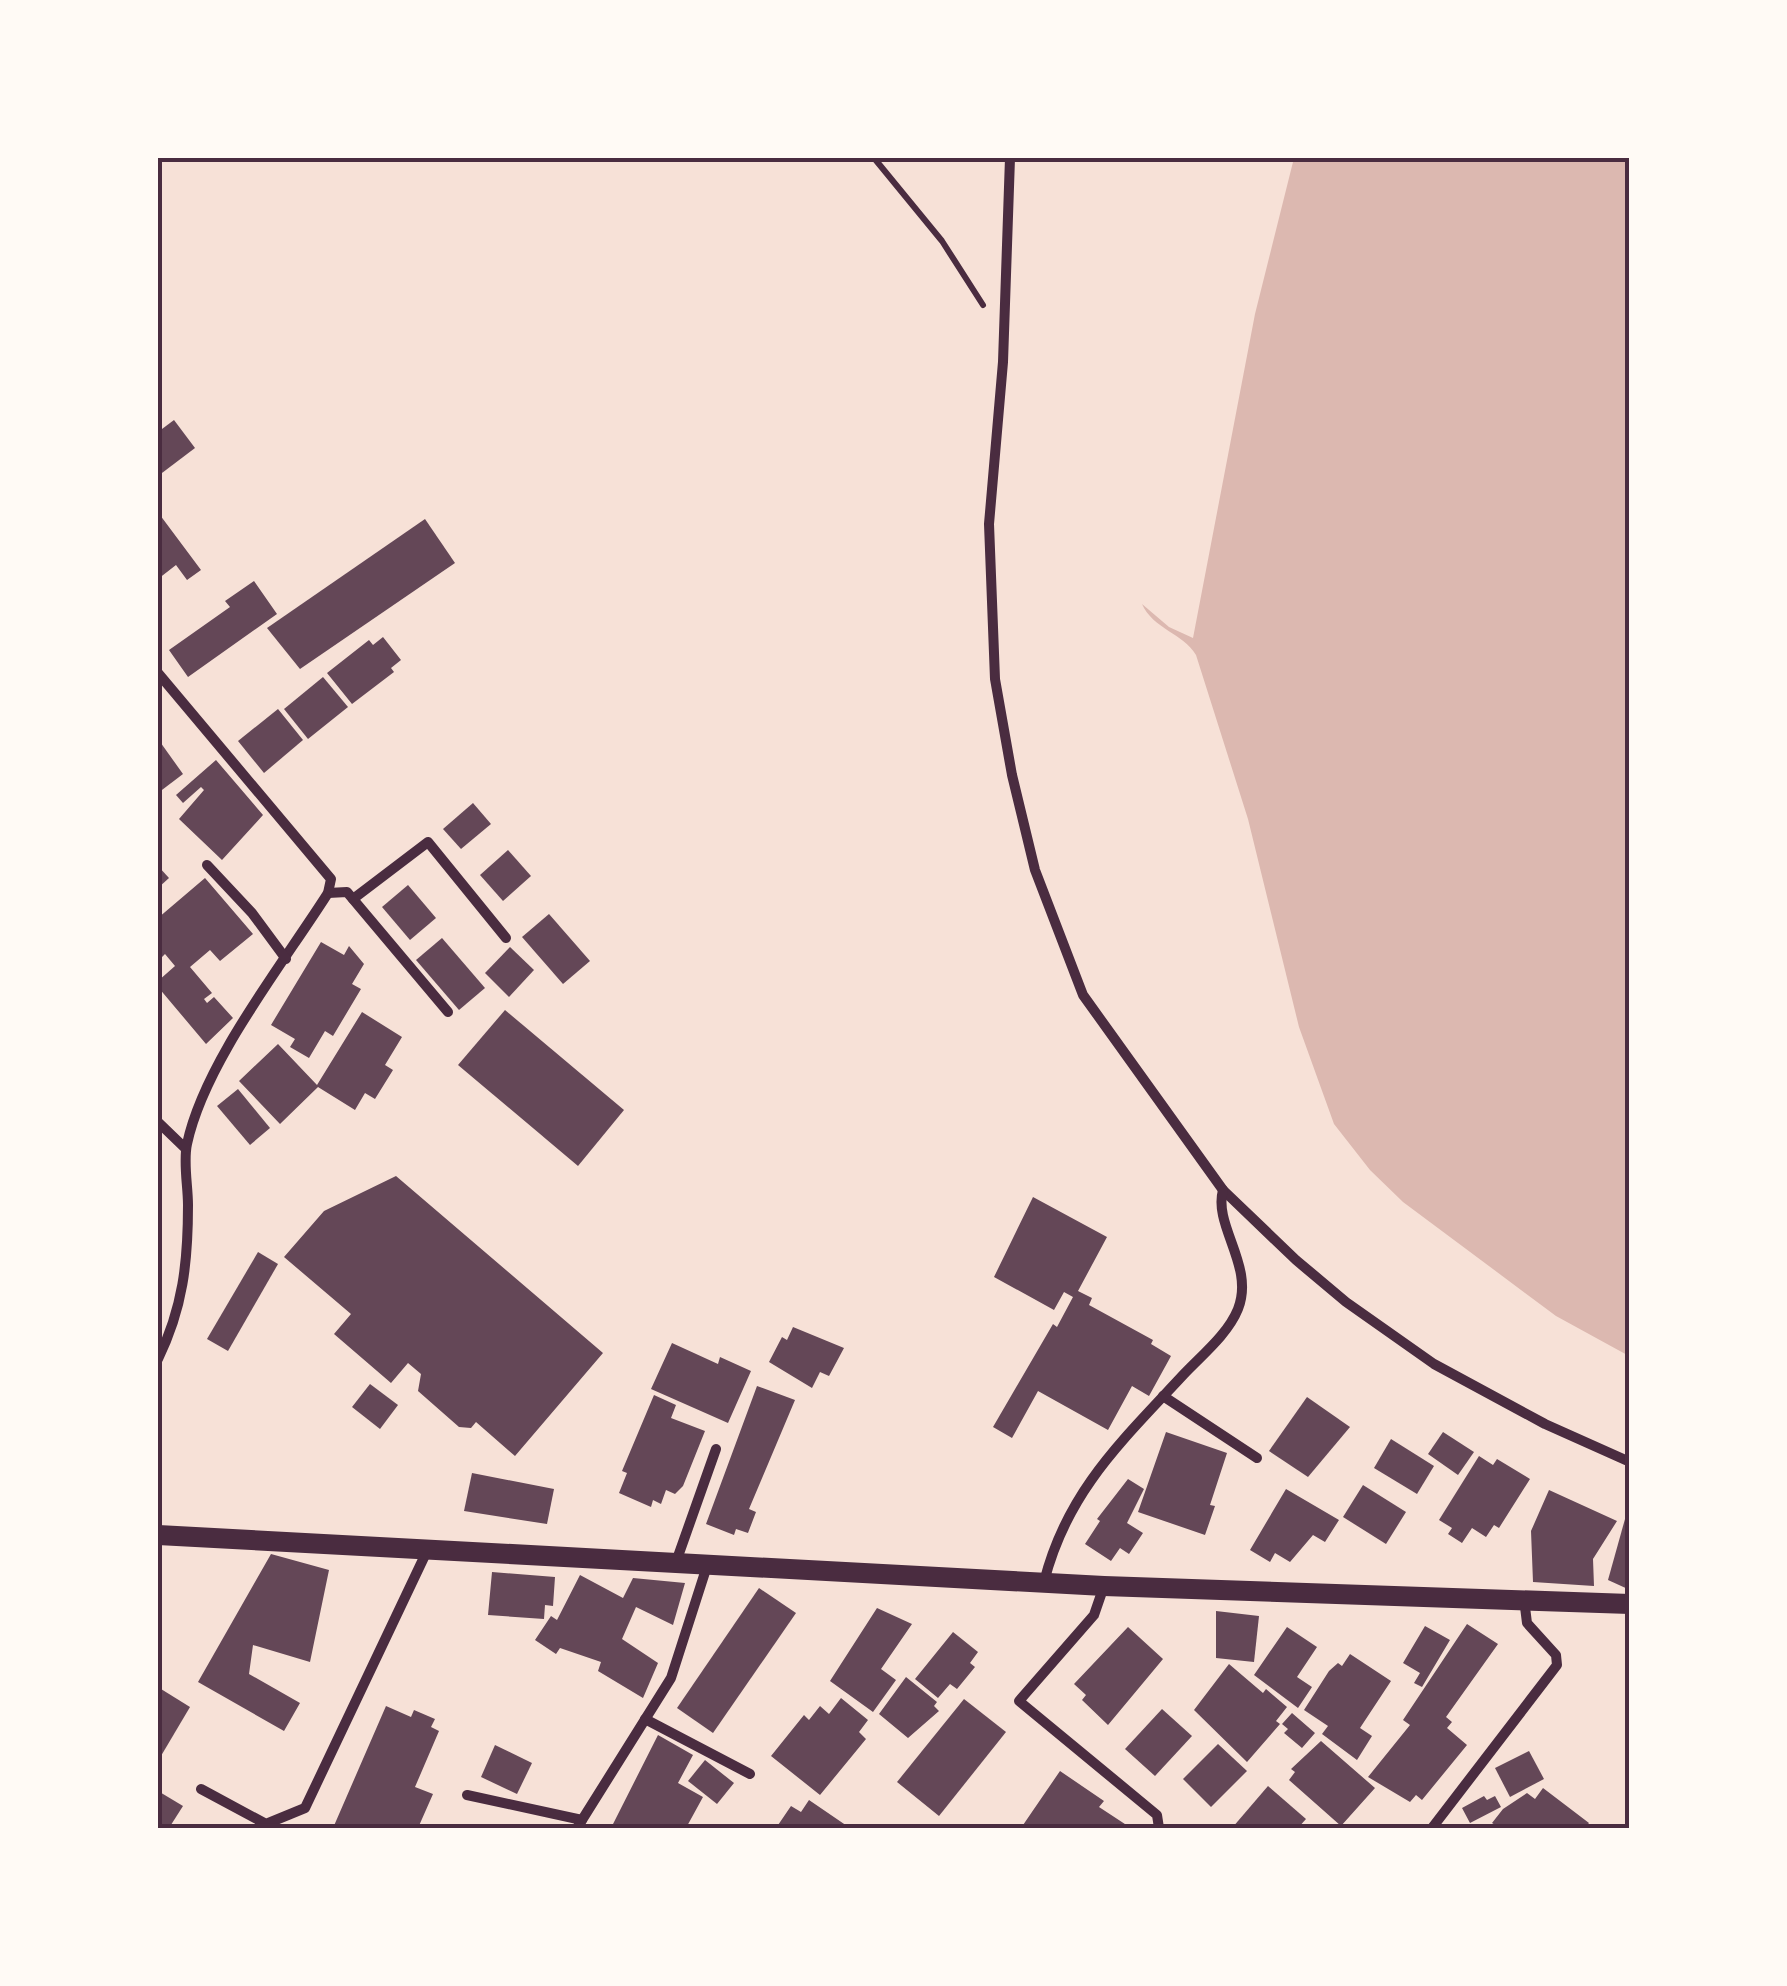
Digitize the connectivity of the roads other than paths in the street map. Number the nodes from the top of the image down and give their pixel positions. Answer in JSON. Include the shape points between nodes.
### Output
{"nodes":[{"id":1,"x":1010,"y":158,"type":"edge"},
{"id":2,"x":158,"y":672,"type":"edge"},
{"id":3,"x":208,"y":865,"type":"dead end"},
{"id":4,"x":328,"y":894,"type":"junction"},
{"id":5,"x":354,"y":899,"type":"junction"},
{"id":6,"x":506,"y":938,"type":"dead end"},
{"id":7,"x":286,"y":959,"type":"junction"},
{"id":8,"x":448,"y":1012,"type":"dead end"},
{"id":9,"x":158,"y":1122,"type":"edge"},
{"id":10,"x":186,"y":1149,"type":"junction"},
{"id":11,"x":1223,"y":1190,"type":"junction"},
{"id":12,"x":158,"y":1357,"type":"edge"},
{"id":13,"x":1164,"y":1396,"type":"junction"},
{"id":14,"x":716,"y":1450,"type":"dead end"},
{"id":15,"x":1256,"y":1458,"type":"dead end"},
{"id":16,"x":1630,"y":1462,"type":"edge"},
{"id":17,"x":158,"y":1535,"type":"edge"},
{"id":18,"x":428,"y":1550,"type":"junction"},
{"id":19,"x":676,"y":1563,"type":"junction"},
{"id":20,"x":707,"y":1565,"type":"junction"},
{"id":21,"x":1044,"y":1583,"type":"junction"},
{"id":22,"x":1104,"y":1586,"type":"junction"},
{"id":23,"x":1524,"y":1598,"type":"junction"},
{"id":24,"x":1630,"y":1604,"type":"edge"},
{"id":25,"x":645,"y":1719,"type":"junction"},
{"id":26,"x":750,"y":1774,"type":"dead end"},
{"id":27,"x":201,"y":1789,"type":"dead end"},
{"id":28,"x":466,"y":1794,"type":"dead end"},
{"id":29,"x":580,"y":1824,"type":"edge"},
{"id":30,"x":1158,"y":1828,"type":"edge"},
{"id":31,"x":1432,"y":1828,"type":"edge"}],
"edges":[{"from":1,"to":11,"type":"street","via":[[989,524],[995,679],[1036,870],[1082,995]]},
{"from":2,"to":4,"type":"street","via":[[321,863],[330,879]]},
{"from":3,"to":7,"type":"street"},
{"from":4,"to":5,"type":"street","via":[[347,892]]},
{"from":4,"to":7,"type":"street"},
{"from":5,"to":6,"type":"street","via":[[428,842]]},
{"from":5,"to":8,"type":"street"},
{"from":7,"to":10,"type":"street","via":[[220,1061]]},
{"from":9,"to":10,"type":"street"},
{"from":10,"to":12,"type":"street","via":[[184,1289]]},
{"from":11,"to":13,"type":"street","via":[[1220,1204],[1242,1276],[1240,1304]]},
{"from":11,"to":16,"type":"street","via":[[1346,1302],[1434,1364]]},
{"from":13,"to":15,"type":"street"},
{"from":13,"to":21,"type":"street","via":[[1095,1470],[1054,1543]]},
{"from":14,"to":19,"type":"street"},
{"from":17,"to":18,"type":"main road"},
{"from":18,"to":19,"type":"main road"},
{"from":18,"to":27,"type":"street","via":[[306,1808],[266,1824]]},
{"from":19,"to":20,"type":"main road"},
{"from":20,"to":21,"type":"main road"},
{"from":20,"to":25,"type":"street","via":[[680,1656]]},
{"from":21,"to":22,"type":"main road"},
{"from":22,"to":23,"type":"main road"},
{"from":22,"to":30,"type":"street","via":[[1094,1615],[1019,1700],[1157,1815]]},
{"from":23,"to":24,"type":"main road"},
{"from":23,"to":31,"type":"street","via":[[1527,1624],[1556,1654],[1558,1665]]},
{"from":25,"to":26,"type":"street"},
{"from":25,"to":29,"type":"street"},
{"from":28,"to":29,"type":"street"}]}
